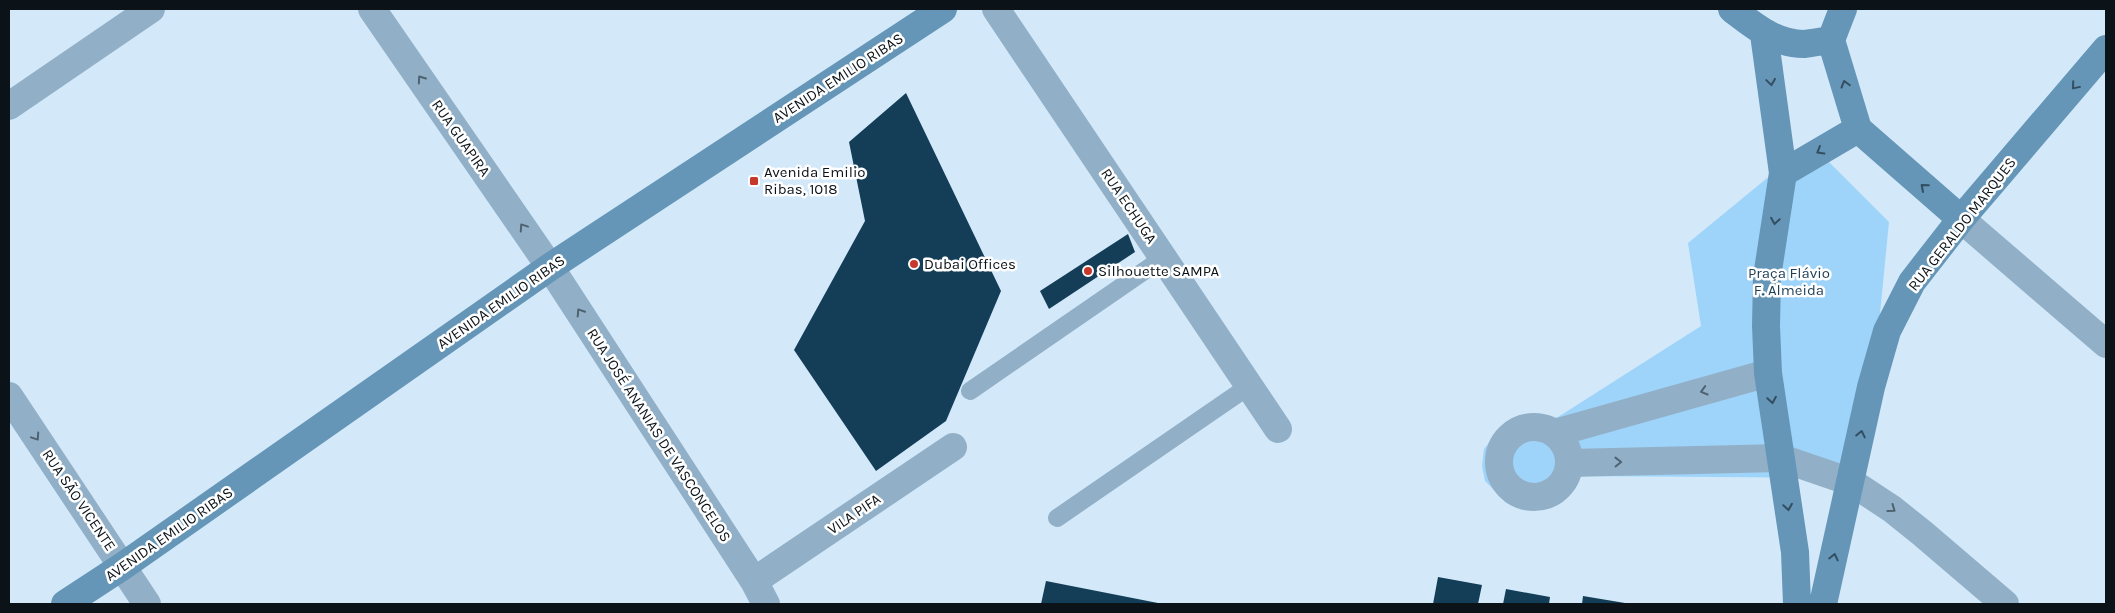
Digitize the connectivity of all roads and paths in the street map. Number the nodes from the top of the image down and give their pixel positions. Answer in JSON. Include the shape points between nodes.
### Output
{"nodes":[{"id":1,"x":151,"y":9,"type":"edge"},
{"id":2,"x":372,"y":9,"type":"edge"},
{"id":3,"x":943,"y":9,"type":"edge"},
{"id":4,"x":996,"y":9,"type":"edge"},
{"id":5,"x":1732,"y":9,"type":"edge"},
{"id":6,"x":1843,"y":9,"type":"edge"},
{"id":7,"x":1764,"y":34,"type":"junction"},
{"id":8,"x":1831,"y":40,"type":"junction"},
{"id":9,"x":2106,"y":49,"type":"edge"},
{"id":10,"x":9,"y":106,"type":"edge"},
{"id":11,"x":1858,"y":129,"type":"junction"},
{"id":12,"x":1783,"y":173,"type":"junction"},
{"id":13,"x":1961,"y":219,"type":"junction"},
{"id":14,"x":1163,"y":258,"type":"junction"},
{"id":15,"x":550,"y":267,"type":"junction"},
{"id":16,"x":2106,"y":344,"type":"edge"},
{"id":17,"x":1768,"y":373,"type":"junction"},
{"id":18,"x":1249,"y":386,"type":"junction"},
{"id":19,"x":970,"y":391,"type":"dead end"},
{"id":20,"x":9,"y":396,"type":"edge"},
{"id":21,"x":1278,"y":429,"type":"dead end"},
{"id":22,"x":1554,"y":433,"type":"junction"},
{"id":23,"x":953,"y":447,"type":"dead end"},
{"id":24,"x":1781,"y":458,"type":"junction"},
{"id":25,"x":1570,"y":463,"type":"junction"},
{"id":26,"x":1851,"y":482,"type":"junction"},
{"id":27,"x":1057,"y":518,"type":"dead end"},
{"id":28,"x":123,"y":566,"type":"junction"},
{"id":29,"x":760,"y":593,"type":"edge"},
{"id":30,"x":64,"y":604,"type":"edge"},
{"id":31,"x":148,"y":604,"type":"edge"},
{"id":32,"x":1797,"y":604,"type":"edge"},
{"id":33,"x":1823,"y":604,"type":"edge"},
{"id":34,"x":2004,"y":604,"type":"edge"}],
"edges":[{"from":1,"to":10,"type":"street"},
{"from":15,"to":2,"type":"street","name":"RUA GUAPIRA","one_way":true},
{"from":3,"to":15,"type":"street","name":"AVENIDA EMILIO RIBAS"},
{"from":4,"to":14,"type":"street","name":"RUA ECHUGA"},
{"from":5,"to":7,"type":"street"},
{"from":6,"to":8,"type":"street"},
{"from":7,"to":8,"type":"street","via":[[1803,44]]},
{"from":7,"to":12,"type":"street","one_way":true},
{"from":11,"to":8,"type":"street","one_way":true},
{"from":9,"to":13,"type":"street","name":"RUA GERALDO MARQUES","one_way":true},
{"from":11,"to":12,"type":"street","one_way":true},
{"from":13,"to":11,"type":"street","one_way":true},
{"from":12,"to":17,"type":"street","one_way":true,"via":[[1767,277]]},
{"from":13,"to":16,"type":"street"},
{"from":26,"to":13,"type":"street","name":"RUA GERALDO MARQUES","one_way":true,"via":[[1871,387],[1887,331],[1912,282]]},
{"from":14,"to":18,"type":"street","name":"RUA ECHUGA"},
{"from":14,"to":19,"type":"lane"},
{"from":15,"to":28,"type":"street","name":"AVENIDA EMILIO RIBAS"},
{"from":29,"to":15,"type":"street","name":"RUA JOSÉ ANANIAS DE VASCONCELOS","one_way":true},
{"from":17,"to":22,"type":"street","one_way":true},
{"from":17,"to":24,"type":"street","one_way":true},
{"from":18,"to":21,"type":"street","name":"RUA ECHUGA"},
{"from":18,"to":27,"type":"lane"},
{"from":20,"to":28,"type":"street","name":"RUA SÃO VICENTE","one_way":true},
{"from":22,"to":25,"type":"street","via":[[1563,441]]},
{"from":22,"to":25,"type":"street","via":[[1544,427],[1533,426],[1511,434],[1499,454],[1498,466],[1502,477],[1518,494],[1541,497],[1561,485]]},
{"from":23,"to":29,"type":"street","name":"VILA PIFA"},
{"from":25,"to":24,"type":"street","one_way":true},
{"from":24,"to":26,"type":"street"},
{"from":24,"to":32,"type":"street","one_way":true},
{"from":33,"to":26,"type":"street","name":"RUA GERALDO MARQUES","one_way":true},
{"from":26,"to":34,"type":"street","one_way":true,"via":[[1892,509]]},
{"from":28,"to":30,"type":"street","name":"AVENIDA EMILIO RIBAS"},
{"from":28,"to":31,"type":"street","name":"RUA SÃO VICENTE"}]}
